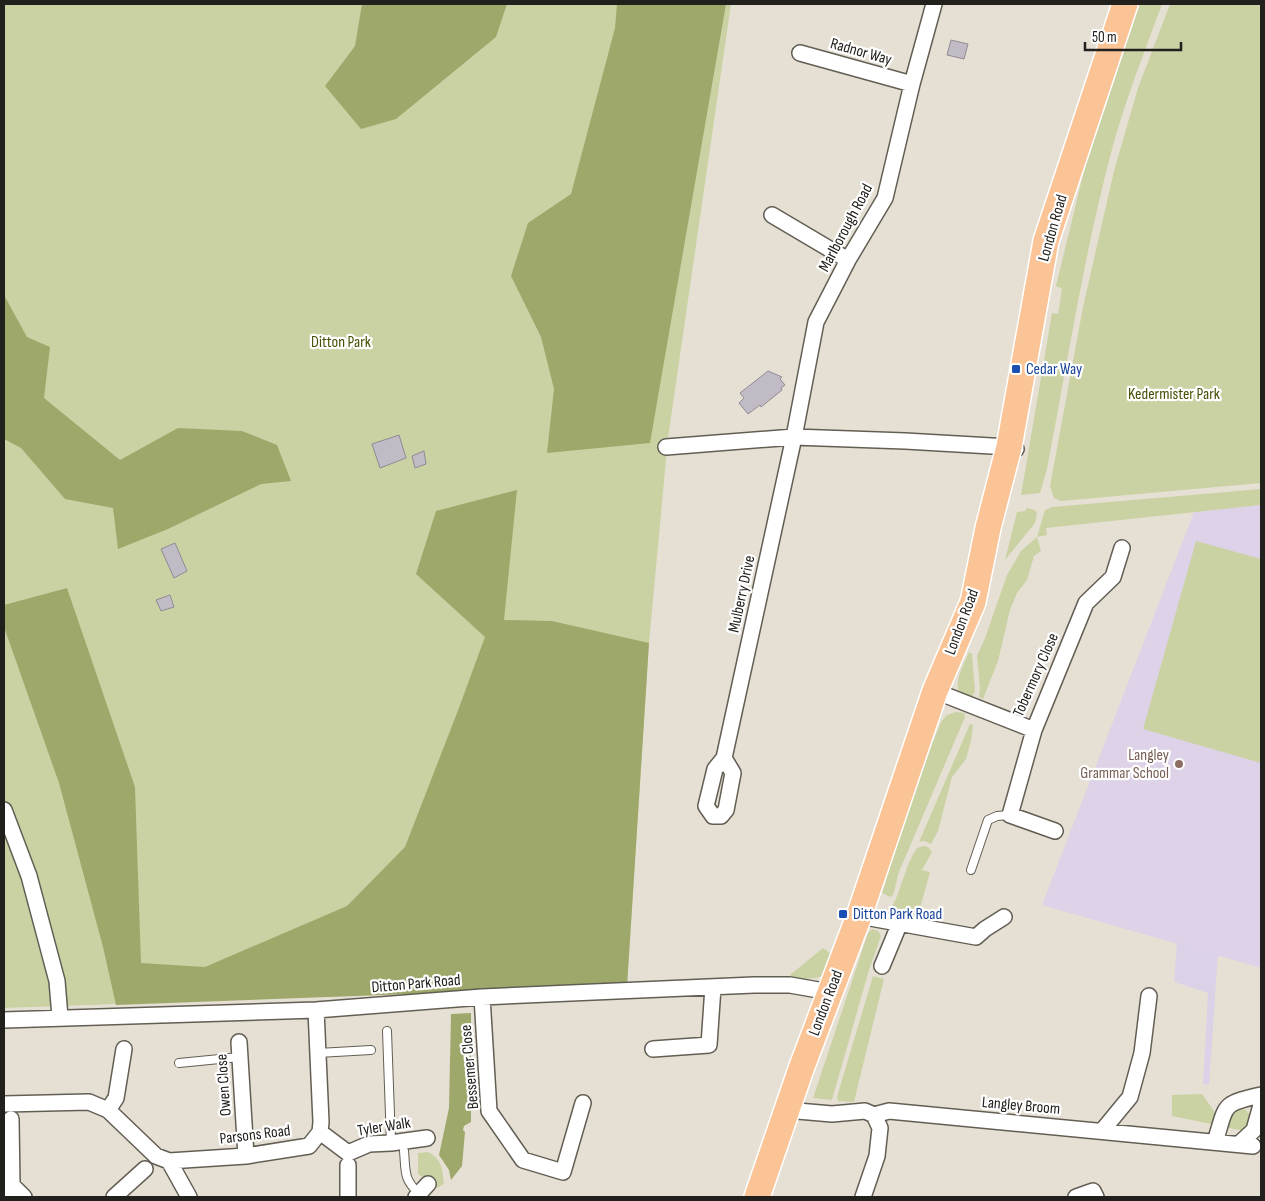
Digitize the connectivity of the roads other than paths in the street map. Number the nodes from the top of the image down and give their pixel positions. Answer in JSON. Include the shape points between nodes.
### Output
{"nodes":[{"id":1,"x":934,"y":4,"type":"edge"},
{"id":2,"x":1125,"y":4,"type":"edge"},
{"id":3,"x":800,"y":53,"type":"dead end"},
{"id":4,"x":912,"y":84,"type":"junction"},
{"id":5,"x":772,"y":215,"type":"dead end"},
{"id":6,"x":848,"y":260,"type":"junction"},
{"id":7,"x":794,"y":437,"type":"junction"},
{"id":8,"x":666,"y":447,"type":"dead end"},
{"id":9,"x":1014,"y":448,"type":"junction"},
{"id":10,"x":1122,"y":548,"type":"dead end"},
{"id":11,"x":935,"y":691,"type":"junction"},
{"id":12,"x":1034,"y":730,"type":"junction"},
{"id":13,"x":724,"y":758,"type":"dead end"},
{"id":14,"x":4,"y":810,"type":"edge"},
{"id":15,"x":1010,"y":815,"type":"junction"},
{"id":16,"x":1055,"y":831,"type":"dead end"},
{"id":17,"x":971,"y":870,"type":"dead end"},
{"id":18,"x":859,"y":916,"type":"junction"},
{"id":19,"x":1004,"y":917,"type":"dead end"},
{"id":20,"x":898,"y":925,"type":"junction"},
{"id":21,"x":882,"y":966,"type":"dead end"},
{"id":22,"x":713,"y":987,"type":"junction"},
{"id":23,"x":830,"y":992,"type":"junction"},
{"id":24,"x":482,"y":996,"type":"junction"},
{"id":25,"x":1149,"y":996,"type":"dead end"},
{"id":26,"x":316,"y":1010,"type":"junction"},
{"id":27,"x":60,"y":1017,"type":"junction"},
{"id":28,"x":4,"y":1020,"type":"edge"},
{"id":29,"x":387,"y":1031,"type":"dead end"},
{"id":30,"x":124,"y":1049,"type":"dead end"},
{"id":31,"x":239,"y":1049,"type":"joint"},
{"id":32,"x":653,"y":1049,"type":"dead end"},
{"id":33,"x":372,"y":1050,"type":"dead end"},
{"id":34,"x":318,"y":1053,"type":"junction"},
{"id":35,"x":179,"y":1062,"type":"dead end"},
{"id":36,"x":1261,"y":1095,"type":"edge"},
{"id":37,"x":583,"y":1103,"type":"dead end"},
{"id":38,"x":4,"y":1104,"type":"edge"},
{"id":39,"x":1261,"y":1105,"type":"edge"},
{"id":40,"x":108,"y":1110,"type":"junction"},
{"id":41,"x":786,"y":1110,"type":"junction"},
{"id":42,"x":874,"y":1115,"type":"junction"},
{"id":43,"x":11,"y":1120,"type":"dead end"},
{"id":44,"x":1102,"y":1131,"type":"junction"},
{"id":45,"x":320,"y":1132,"type":"junction"},
{"id":46,"x":427,"y":1138,"type":"dead end"},
{"id":47,"x":1215,"y":1142,"type":"junction"},
{"id":48,"x":397,"y":1147,"type":"junction"},
{"id":49,"x":246,"y":1156,"type":"junction"},
{"id":50,"x":163,"y":1158,"type":"junction"},
{"id":51,"x":348,"y":1159,"type":"junction"},
{"id":52,"x":145,"y":1169,"type":"dead end"},
{"id":53,"x":8,"y":1189,"type":"edge"},
{"id":54,"x":421,"y":1192,"type":"edge"},
{"id":55,"x":24,"y":1197,"type":"edge"},
{"id":56,"x":114,"y":1197,"type":"edge"},
{"id":57,"x":189,"y":1197,"type":"edge"},
{"id":58,"x":348,"y":1197,"type":"edge"},
{"id":59,"x":757,"y":1197,"type":"edge"},
{"id":60,"x":863,"y":1197,"type":"edge"},
{"id":61,"x":1076,"y":1197,"type":"edge"},
{"id":62,"x":1096,"y":1197,"type":"edge"}],
"edges":[{"from":1,"to":4,"type":"street","name":"Marlborough Road"},
{"from":2,"to":9,"type":"main road","name":"London Road","via":[[1046,241],[1024,360],[1032,390]]},
{"from":3,"to":4,"type":"street","name":"Radnor Way"},
{"from":4,"to":6,"type":"street","name":"Marlborough Road","via":[[885,198]]},
{"from":5,"to":6,"type":"street"},
{"from":6,"to":7,"type":"street","name":"Marlborough Road","via":[[816,322]]},
{"from":7,"to":8,"type":"street"},
{"from":7,"to":9,"type":"street"},
{"from":7,"to":13,"type":"street","name":"Mulberry Drive"},
{"from":9,"to":11,"type":"main road","name":"London Road","via":[[1005,528]]},
{"from":10,"to":12,"type":"street","name":"Tobermory Close","via":[[1113,576],[1086,603]]},
{"from":11,"to":12,"type":"street","name":"Tobermory Close"},
{"from":11,"to":18,"type":"main road","name":"London Road"},
{"from":12,"to":15,"type":"street"},
{"from":14,"to":27,"type":"street","via":[[28,876],[57,981]]},
{"from":15,"to":16,"type":"street"},
{"from":15,"to":17,"type":"lane","via":[[988,820]]},
{"from":18,"to":20,"type":"street"},
{"from":18,"to":23,"type":"main road","name":"London Road"},
{"from":19,"to":20,"type":"street","via":[[976,938]]},
{"from":20,"to":21,"type":"street"},
{"from":22,"to":23,"type":"street","name":"Ditton Park Road","via":[[790,985]]},
{"from":22,"to":24,"type":"street","name":"Ditton Park Road"},
{"from":22,"to":32,"type":"street","via":[[709,1045]]},
{"from":23,"to":41,"type":"main road","name":"London Road"},
{"from":24,"to":26,"type":"street","name":"Ditton Park Road"},
{"from":24,"to":37,"type":"street","name":"Bessemer Close","via":[[489,1111],[523,1160],[563,1172]]},
{"from":25,"to":44,"type":"street","via":[[1142,1053],[1130,1097]]},
{"from":26,"to":27,"type":"street","name":"Ditton Park Road"},
{"from":26,"to":34,"type":"street"},
{"from":27,"to":28,"type":"street","name":"Ditton Park Road"},
{"from":29,"to":48,"type":"lane"},
{"from":30,"to":40,"type":"street","via":[[116,1098]]},
{"from":31,"to":35,"type":"lane"},
{"from":31,"to":49,"type":"street","name":"Owen Close"},
{"from":33,"to":34,"type":"lane"},
{"from":34,"to":45,"type":"street"},
{"from":36,"to":47,"type":"street","via":[[1235,1100],[1226,1108]]},
{"from":38,"to":40,"type":"street","via":[[90,1102]]},
{"from":39,"to":47,"type":"street","name":"Langley Broom","via":[[1246,1145]]},
{"from":40,"to":50,"type":"street"},
{"from":41,"to":42,"type":"street","name":"Langley Broom","via":[[832,1114],[865,1111]]},
{"from":41,"to":59,"type":"main road","name":"London Road"},
{"from":42,"to":44,"type":"street","name":"Langley Broom","via":[[889,1111]]},
{"from":42,"to":60,"type":"street","via":[[880,1128],[877,1156]]},
{"from":43,"to":53,"type":"street"},
{"from":44,"to":47,"type":"street","name":"Langley Broom"},
{"from":45,"to":49,"type":"street","name":"Parsons Road","via":[[309,1146]]},
{"from":45,"to":51,"type":"street"},
{"from":46,"to":48,"type":"street","name":"Tyler Walk"},
{"from":48,"to":51,"type":"street","name":"Tyler Walk","via":[[369,1144]]},
{"from":48,"to":54,"type":"lane","via":[[409,1184]]},
{"from":49,"to":50,"type":"street","name":"Parsons Road"},
{"from":50,"to":57,"type":"street"},
{"from":51,"to":58,"type":"street"},
{"from":52,"to":56,"type":"street"},
{"from":53,"to":55,"type":"street"},
{"from":61,"to":62,"type":"street","via":[[1093,1191]]}]}
